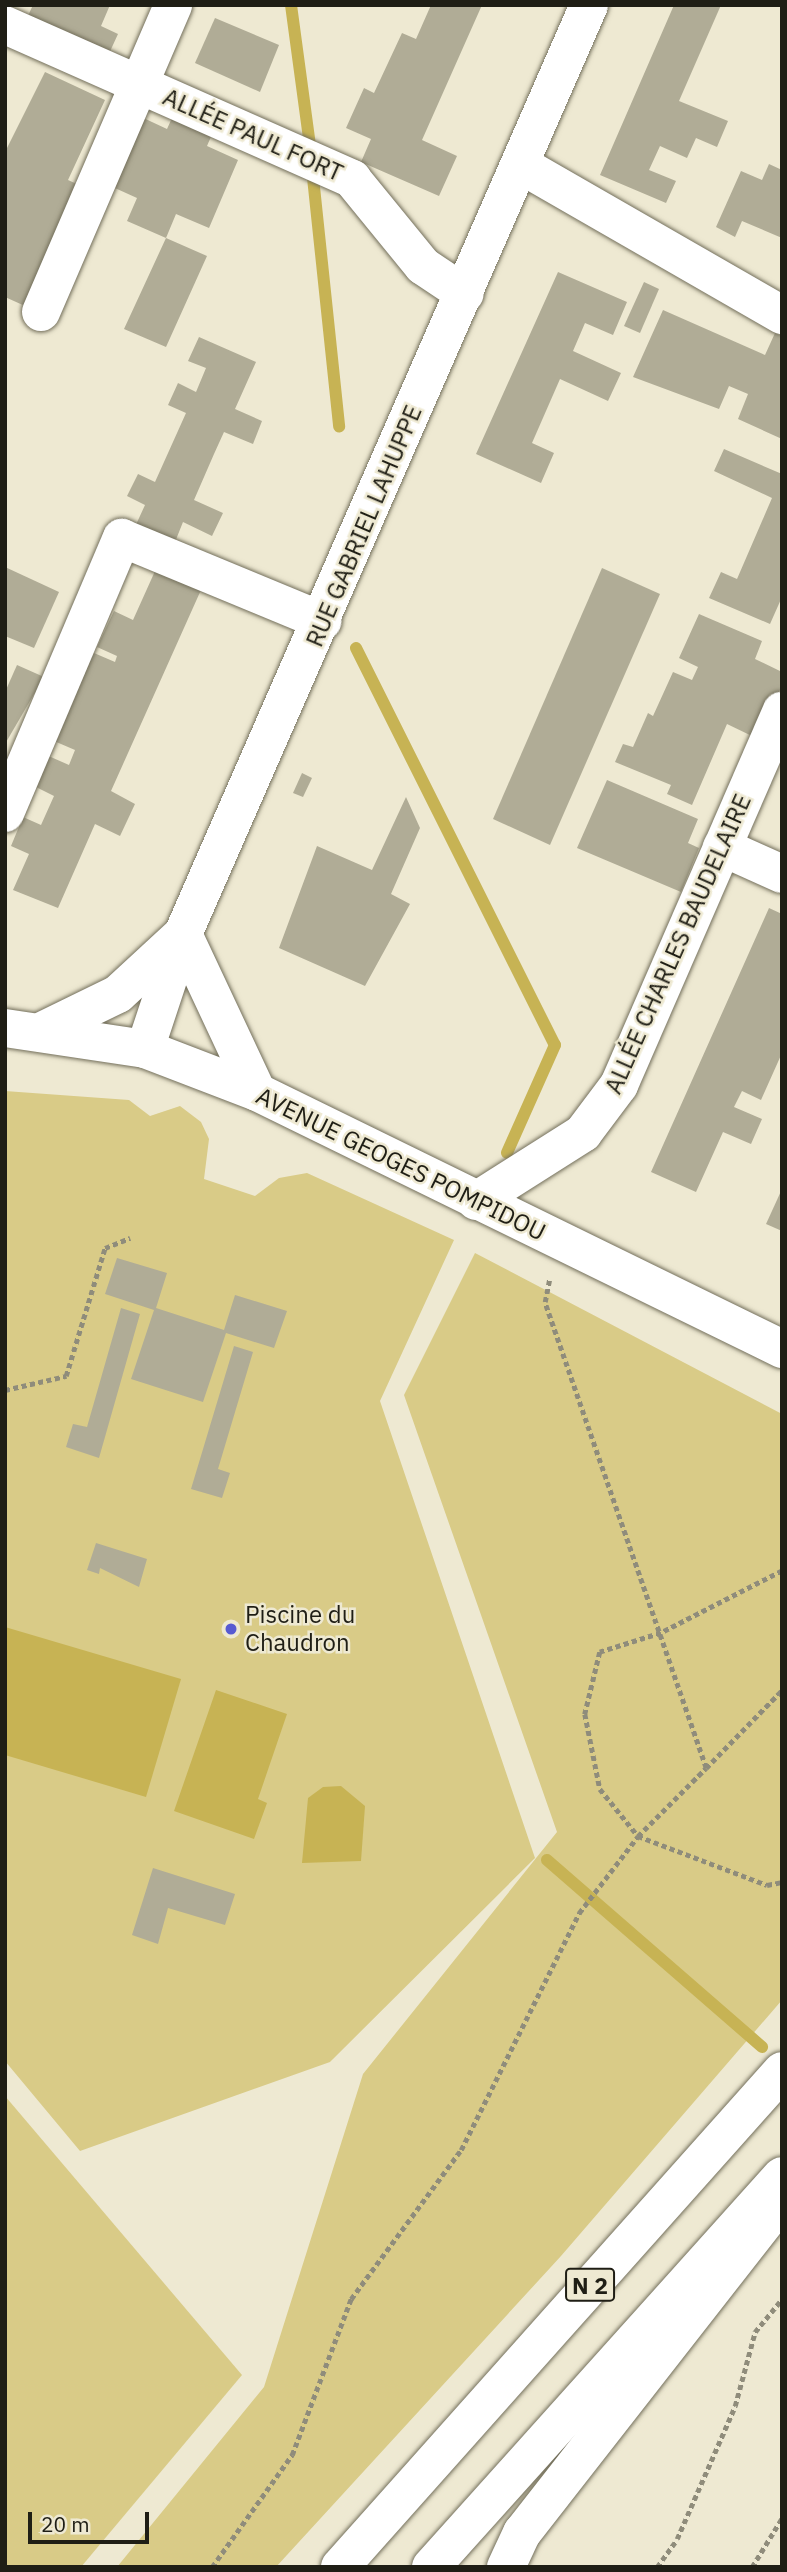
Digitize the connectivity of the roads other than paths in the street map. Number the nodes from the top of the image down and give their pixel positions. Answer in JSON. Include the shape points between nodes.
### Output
{"nodes":[{"id":1,"x":173,"y":5,"type":"edge"},
{"id":2,"x":589,"y":5,"type":"edge"},
{"id":3,"x":6,"y":27,"type":"edge"},
{"id":4,"x":138,"y":83,"type":"junction"},
{"id":5,"x":521,"y":165,"type":"junction"},
{"id":6,"x":464,"y":294,"type":"junction"},
{"id":7,"x":41,"y":312,"type":"dead end"},
{"id":8,"x":782,"y":314,"type":"edge"},
{"id":9,"x":323,"y":621,"type":"junction"},
{"id":10,"x":782,"y":710,"type":"edge"},
{"id":11,"x":5,"y":813,"type":"edge"},
{"id":12,"x":722,"y":847,"type":"junction"},
{"id":13,"x":782,"y":874,"type":"edge"},
{"id":14,"x":183,"y":934,"type":"junction"},
{"id":15,"x":5,"y":1028,"type":"edge"},
{"id":16,"x":44,"y":1030,"type":"junction"},
{"id":17,"x":145,"y":1049,"type":"junction"},
{"id":18,"x":257,"y":1092,"type":"junction"},
{"id":19,"x":476,"y":1202,"type":"junction"},
{"id":20,"x":782,"y":1349,"type":"edge"},
{"id":21,"x":782,"y":2071,"type":"edge"},
{"id":22,"x":782,"y":2176,"type":"edge"},
{"id":23,"x":782,"y":2200,"type":"edge"},
{"id":24,"x":340,"y":2567,"type":"edge"},
{"id":25,"x":431,"y":2567,"type":"edge"},
{"id":26,"x":506,"y":2567,"type":"edge"}],
"edges":[{"from":1,"to":4,"type":"main road"},
{"from":2,"to":5,"type":"main road","name":"RUE GABRIEL LAHUPPE"},
{"from":3,"to":4,"type":"main road","name":"ALLÉE PAUL FORT"},
{"from":4,"to":6,"type":"main road","name":"ALLÉE PAUL FORT","via":[[352,179],[423,266]]},
{"from":4,"to":7,"type":"main road"},
{"from":5,"to":6,"type":"main road","name":"RUE GABRIEL LAHUPPE"},
{"from":5,"to":8,"type":"main road"},
{"from":6,"to":9,"type":"main road","name":"RUE GABRIEL LAHUPPE"},
{"from":9,"to":11,"type":"main road","via":[[122,538]]},
{"from":9,"to":14,"type":"main road","name":"RUE GABRIEL LAHUPPE"},
{"from":10,"to":12,"type":"main road","name":"ALLÉE CHARLES BAUDELAIRE"},
{"from":12,"to":13,"type":"main road"},
{"from":12,"to":19,"type":"main road","name":"ALLÉE CHARLES BAUDELAIRE","via":[[619,1085],[583,1133]]},
{"from":14,"to":16,"type":"main road","via":[[118,994]]},
{"from":14,"to":17,"type":"main road","name":"RUE GABRIEL LAHUPPE"},
{"from":14,"to":18,"type":"main road"},
{"from":15,"to":16,"type":"main road","name":"AVENUE GEOGES POMPIDOU"},
{"from":16,"to":17,"type":"main road","name":"AVENUE GEOGES POMPIDOU"},
{"from":17,"to":18,"type":"main road","name":"AVENUE GEOGES POMPIDOU"},
{"from":18,"to":19,"type":"main road","name":"AVENUE GEOGES POMPIDOU"},
{"from":19,"to":20,"type":"main road","name":"AVENUE GEOGES POMPIDOU"},
{"from":21,"to":24,"type":"main road","number":"N 2"},
{"from":22,"to":25,"type":"main road"},
{"from":23,"to":26,"type":"main road","via":[[522,2533]]}]}
